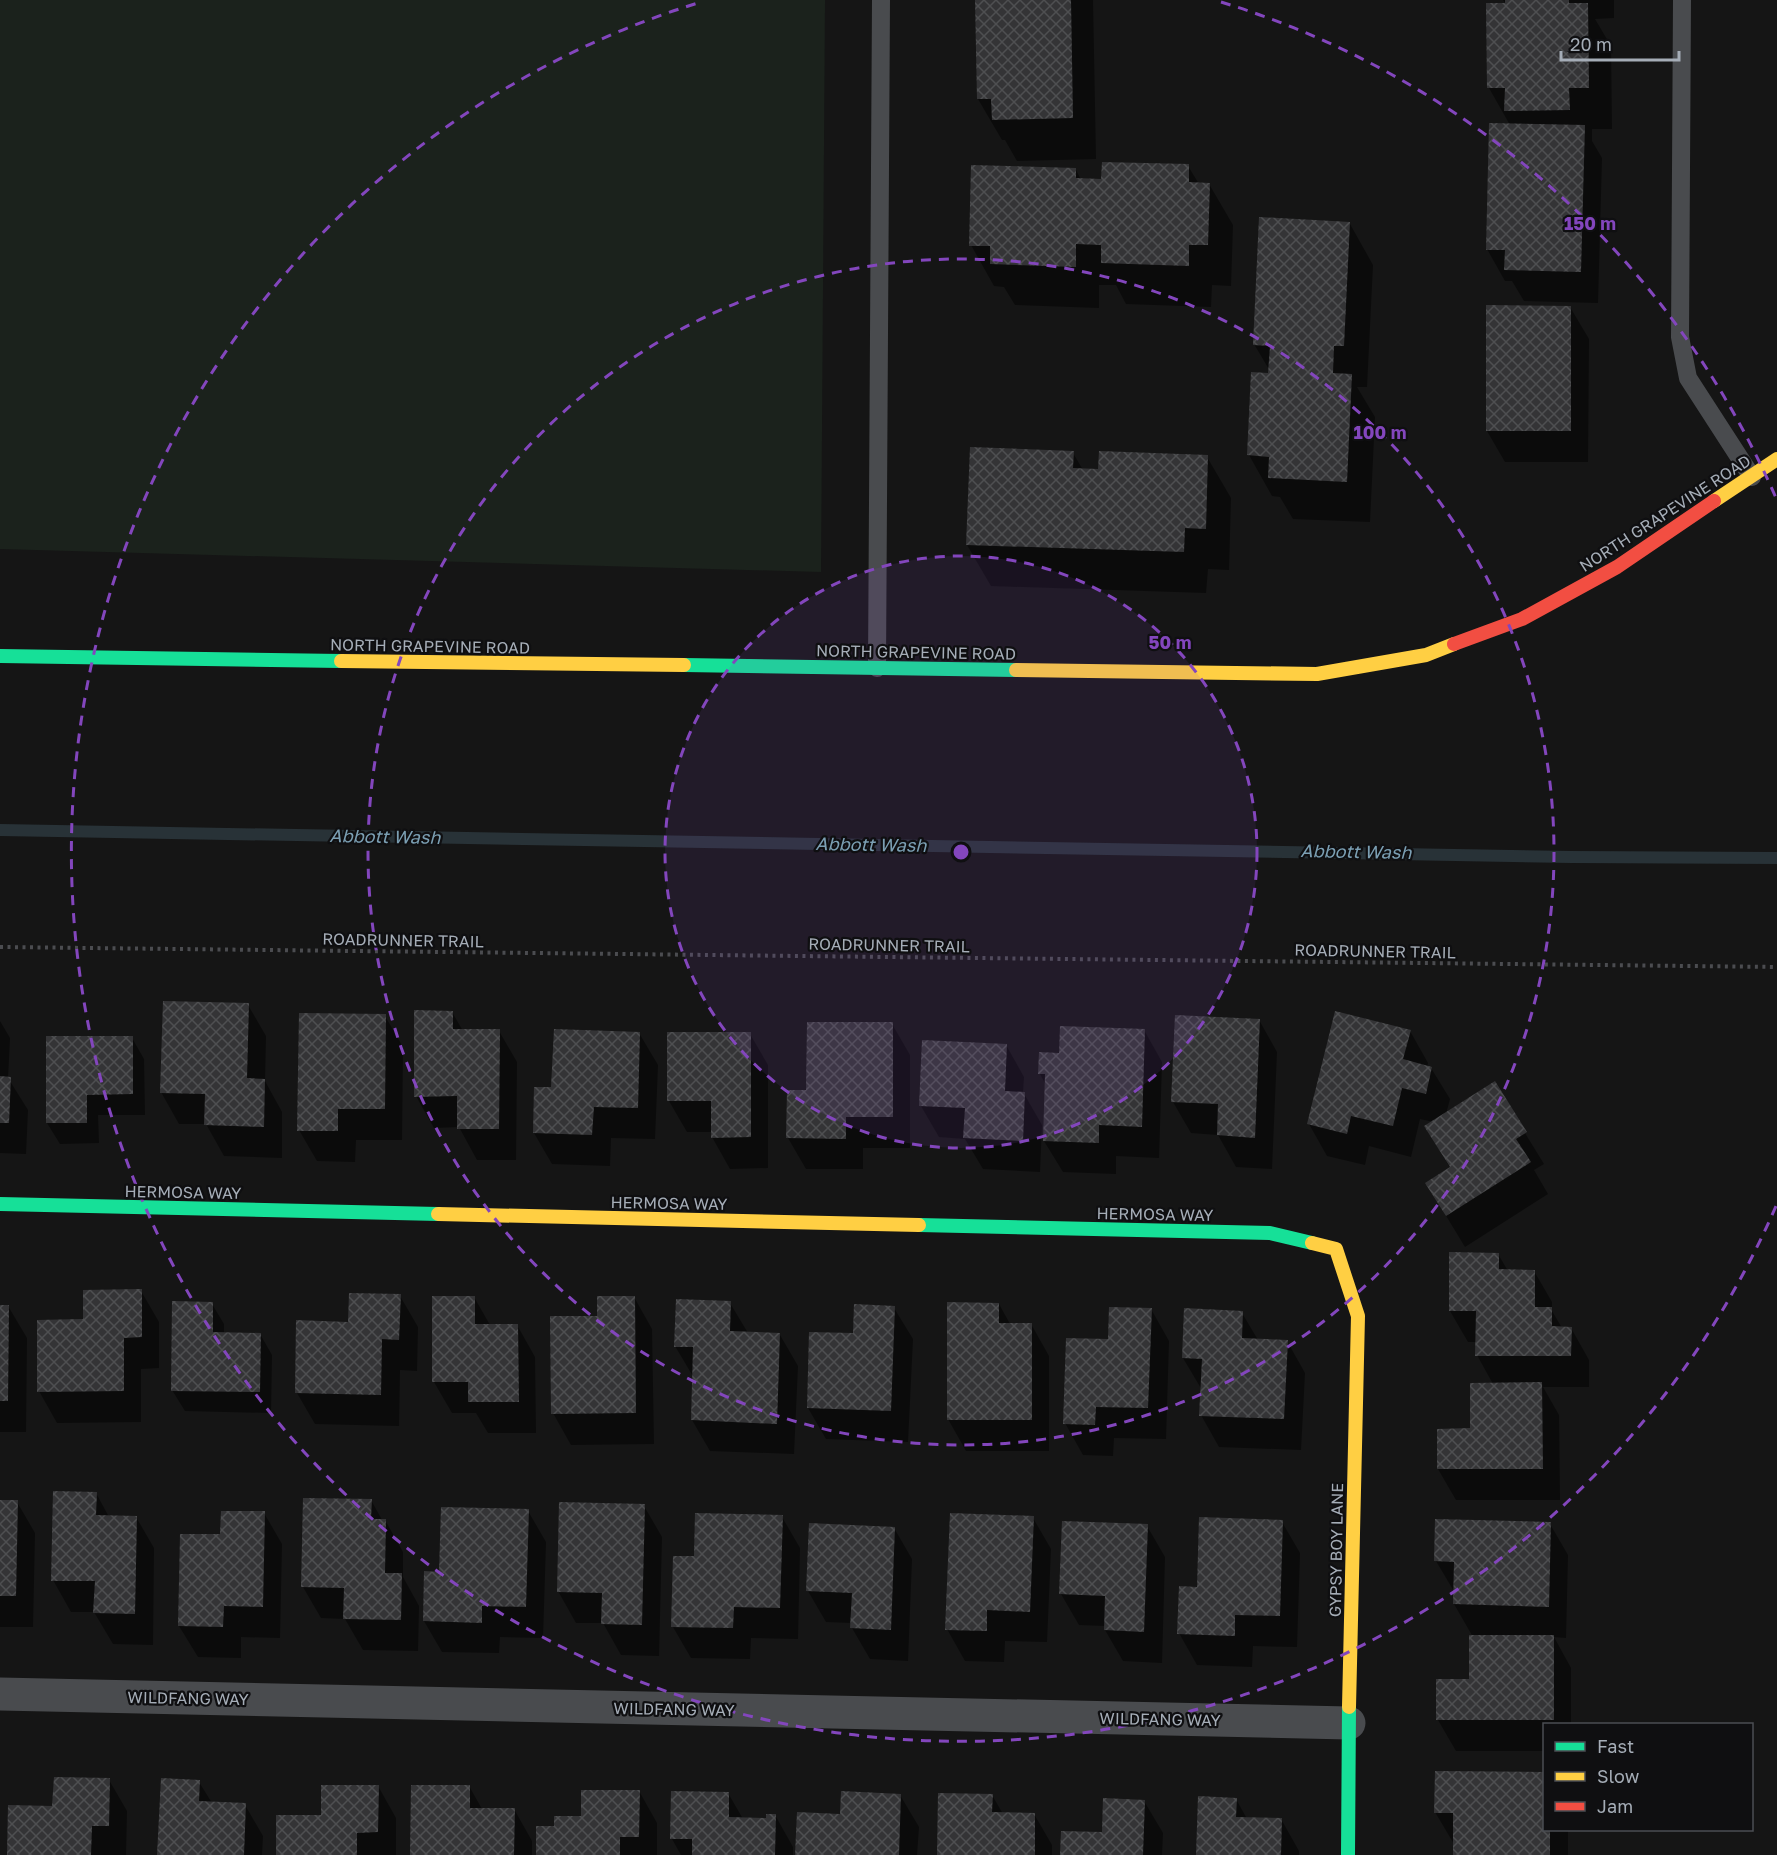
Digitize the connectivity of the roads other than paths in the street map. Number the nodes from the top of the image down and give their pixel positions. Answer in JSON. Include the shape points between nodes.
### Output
{"nodes":[{"id":1,"x":881,"y":0,"type":"edge"},
{"id":2,"x":1682,"y":0,"type":"edge"},
{"id":3,"x":1777,"y":459,"type":"edge"},
{"id":4,"x":1752,"y":477,"type":"junction"},
{"id":5,"x":0,"y":656,"type":"edge"},
{"id":6,"x":877,"y":668,"type":"junction"},
{"id":7,"x":0,"y":1204,"type":"edge"},
{"id":8,"x":1336,"y":1249,"type":"joint"},
{"id":9,"x":0,"y":1694,"type":"edge"},
{"id":10,"x":1349,"y":1723,"type":"junction"},
{"id":11,"x":1348,"y":1855,"type":"edge"}],
"edges":[{"from":1,"to":6,"type":"lane"},
{"from":2,"to":4,"type":"lane","via":[[1680,337],[1688,378]]},
{"from":3,"to":4,"type":"street","name":"NORTH GRAPEVINE ROAD"},
{"from":4,"to":6,"type":"street","name":"NORTH GRAPEVINE ROAD","via":[[1617,567],[1551,604],[1426,655],[1317,674]]},
{"from":5,"to":6,"type":"street","name":"NORTH GRAPEVINE ROAD"},
{"from":7,"to":8,"type":"street","name":"HERMOSA WAY","via":[[1270,1233]]},
{"from":8,"to":10,"type":"street","name":"GYPSY BOY LANE","via":[[1358,1316]]},
{"from":9,"to":10,"type":"street","name":"WILDFANG WAY"},
{"from":10,"to":11,"type":"street","name":"GYPSY BOY LANE"}]}
